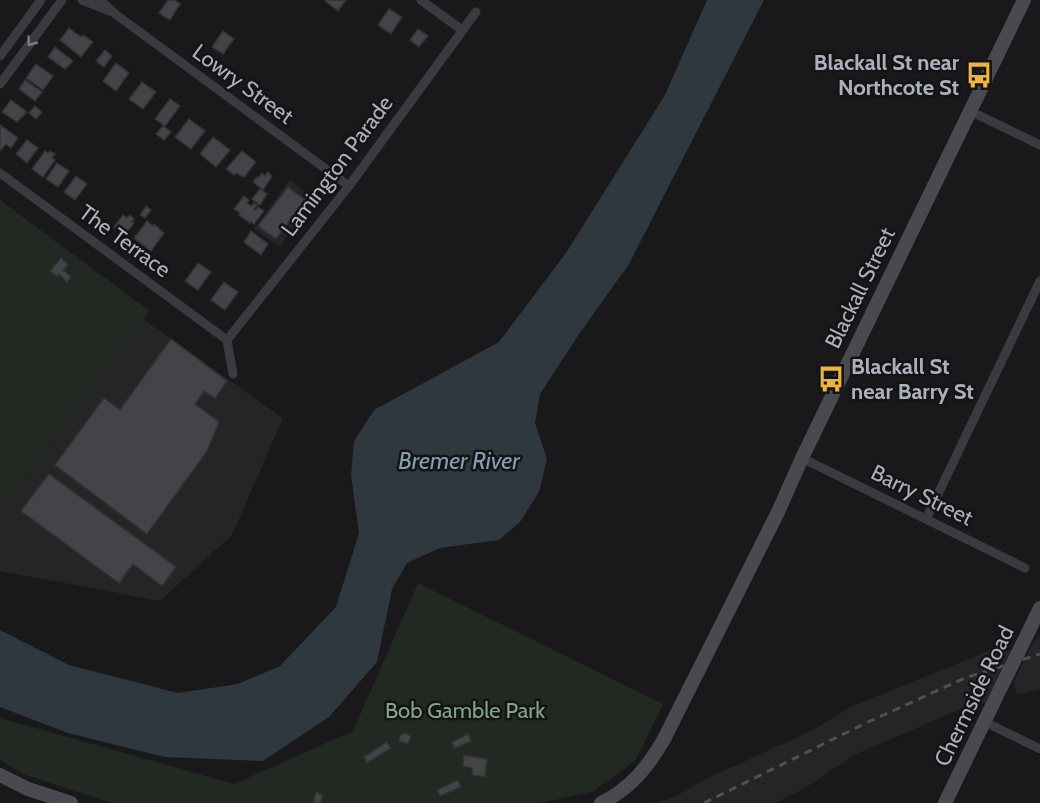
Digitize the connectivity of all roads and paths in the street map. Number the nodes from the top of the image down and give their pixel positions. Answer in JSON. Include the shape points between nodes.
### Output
{"nodes":[{"id":1,"x":41,"y":0,"type":"edge"},
{"id":2,"x":62,"y":0,"type":"edge"},
{"id":3,"x":82,"y":0,"type":"edge"},
{"id":4,"x":100,"y":0,"type":"edge"},
{"id":5,"x":421,"y":0,"type":"edge"},
{"id":6,"x":1024,"y":0,"type":"edge"},
{"id":7,"x":33,"y":12,"type":"junction"},
{"id":8,"x":476,"y":12,"type":"dead end"},
{"id":9,"x":114,"y":13,"type":"junction"},
{"id":10,"x":46,"y":22,"type":"junction"},
{"id":11,"x":462,"y":30,"type":"junction"},
{"id":12,"x":0,"y":56,"type":"edge"},
{"id":13,"x":0,"y":84,"type":"edge"},
{"id":14,"x":970,"y":111,"type":"junction"},
{"id":15,"x":1040,"y":145,"type":"edge"},
{"id":16,"x":0,"y":173,"type":"edge"},
{"id":17,"x":349,"y":186,"type":"junction"},
{"id":18,"x":1040,"y":281,"type":"edge"},
{"id":19,"x":227,"y":340,"type":"junction"},
{"id":20,"x":233,"y":374,"type":"dead end"},
{"id":21,"x":802,"y":458,"type":"junction"},
{"id":22,"x":926,"y":519,"type":"junction"},
{"id":23,"x":1025,"y":568,"type":"dead end"},
{"id":24,"x":1040,"y":608,"type":"edge"},
{"id":25,"x":984,"y":722,"type":"junction"},
{"id":26,"x":1040,"y":749,"type":"edge"},
{"id":27,"x":0,"y":776,"type":"edge"},
{"id":28,"x":71,"y":803,"type":"edge"},
{"id":29,"x":601,"y":803,"type":"edge"},
{"id":30,"x":945,"y":803,"type":"edge"}],
"edges":[{"from":1,"to":7,"type":"street"},
{"from":2,"to":10,"type":"street"},
{"from":3,"to":9,"type":"street","name":"Lowry Street"},
{"from":4,"to":9,"type":"street","name":"Lowry Street"},
{"from":5,"to":11,"type":"street"},
{"from":6,"to":14,"type":"street","name":"Blackall Street"},
{"from":7,"to":10,"type":"street"},
{"from":7,"to":12,"type":"street"},
{"from":8,"to":11,"type":"street","name":"Lamington Parade"},
{"from":9,"to":17,"type":"street","name":"Lowry Street"},
{"from":10,"to":13,"type":"street","one_way":true},
{"from":11,"to":17,"type":"street","name":"Lamington Parade"},
{"from":14,"to":15,"type":"street"},
{"from":14,"to":21,"type":"street","name":"Blackall Street"},
{"from":16,"to":19,"type":"street","name":"The Terrace"},
{"from":17,"to":19,"type":"street","name":"Lamington Parade"},
{"from":18,"to":22,"type":"street"},
{"from":19,"to":20,"type":"street"},
{"from":21,"to":22,"type":"street","name":"Barry Street"},
{"from":21,"to":29,"type":"street","name":"Blackall Street","via":[[655,755],[630,785]]},
{"from":22,"to":23,"type":"street","name":"Barry Street"},
{"from":24,"to":25,"type":"street","name":"Chermside Road","bridge":true},
{"from":25,"to":26,"type":"street"},
{"from":25,"to":30,"type":"street","name":"Chermside Road"},
{"from":27,"to":28,"type":"street"}]}
